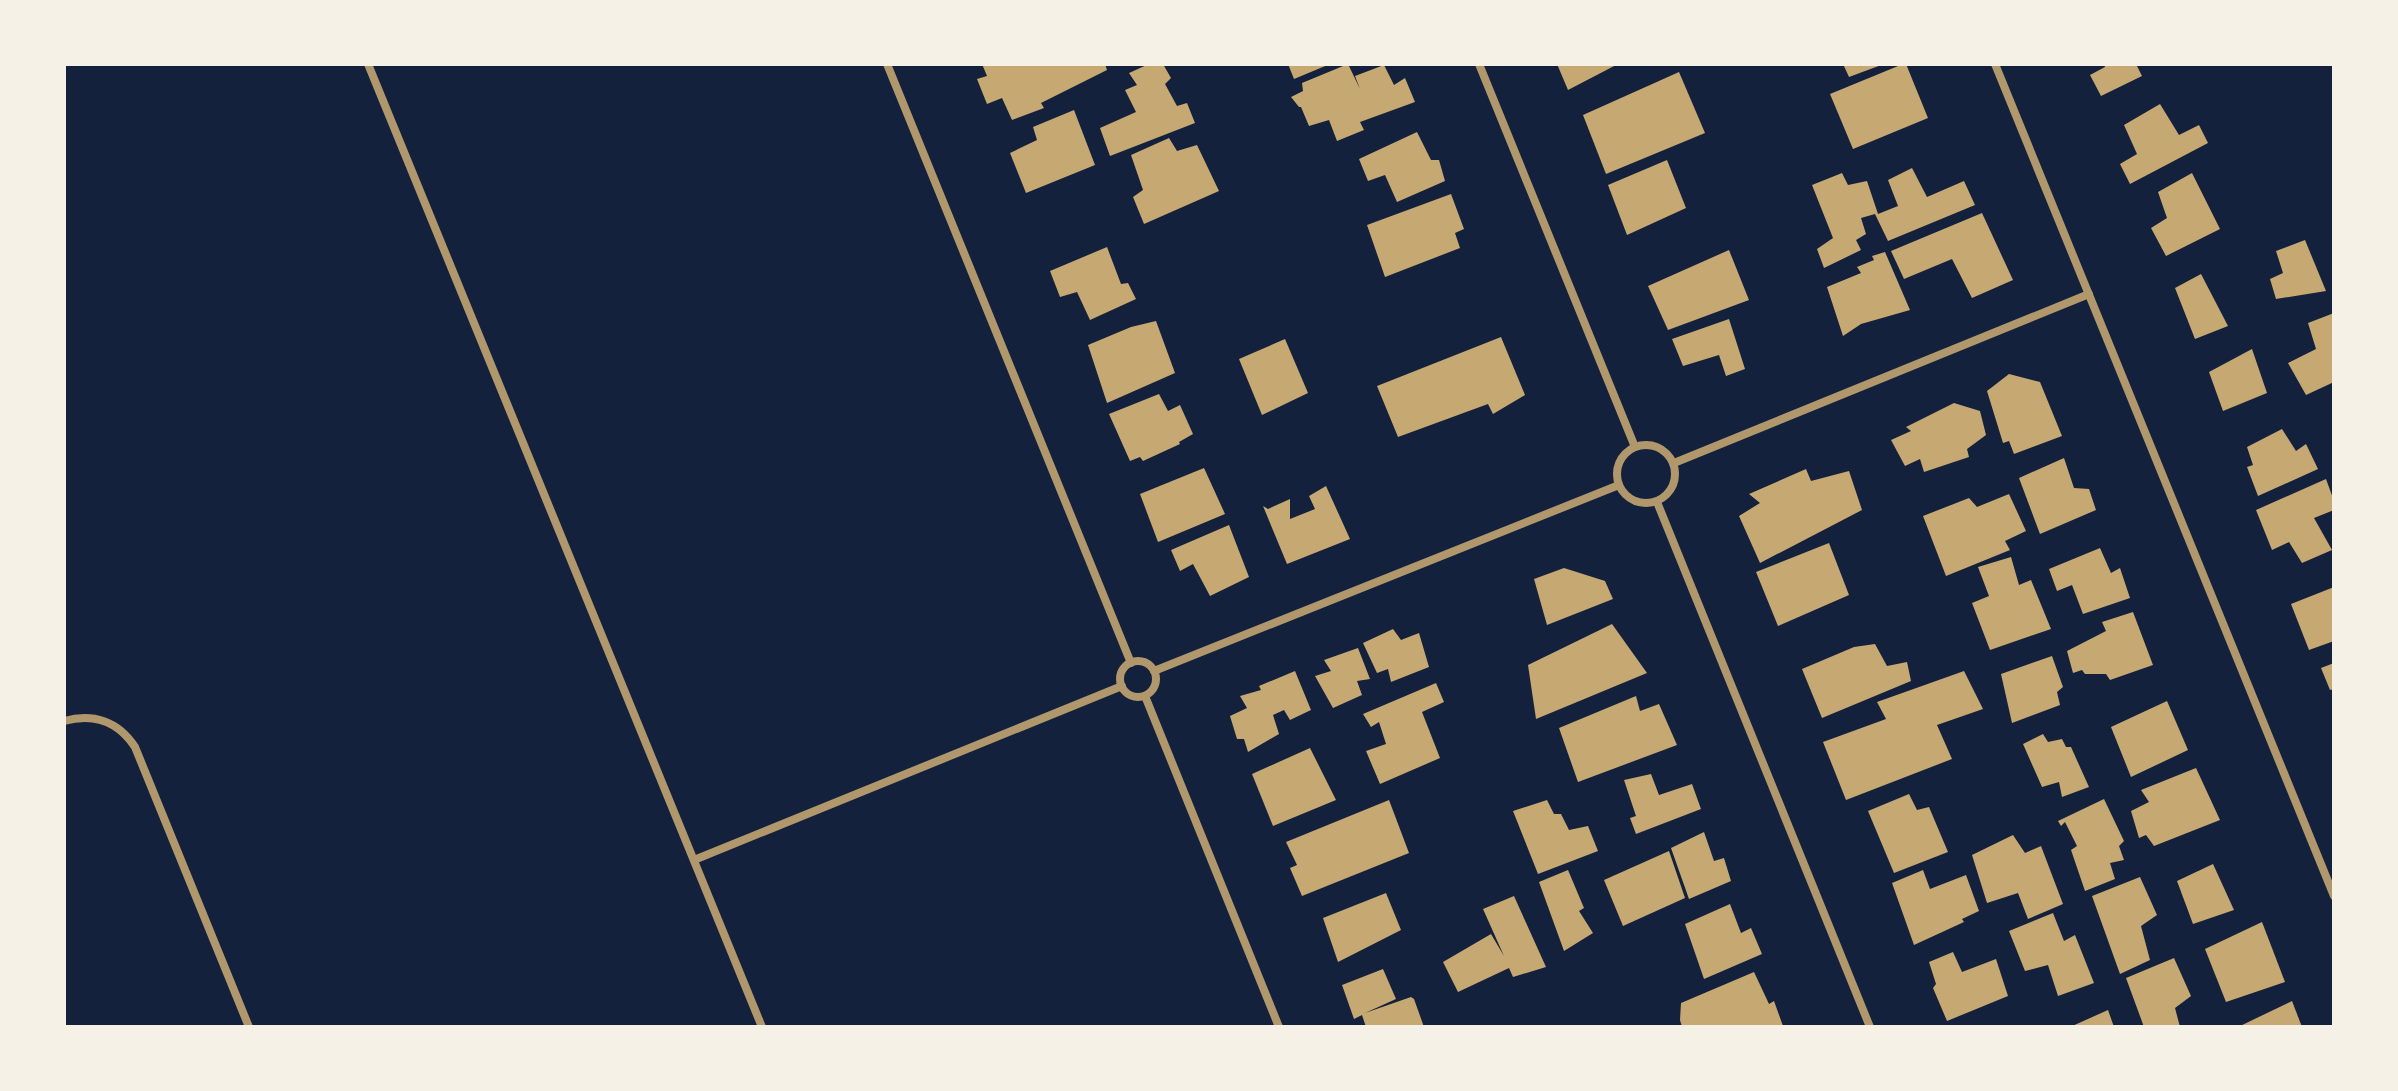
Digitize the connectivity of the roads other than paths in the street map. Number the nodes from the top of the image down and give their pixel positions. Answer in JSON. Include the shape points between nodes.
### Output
{"nodes":[{"id":1,"x":368,"y":64,"type":"edge"},
{"id":2,"x":887,"y":64,"type":"edge"},
{"id":3,"x":1479,"y":64,"type":"edge"},
{"id":4,"x":1995,"y":64,"type":"edge"},
{"id":5,"x":2089,"y":294,"type":"junction"},
{"id":6,"x":1635,"y":447,"type":"junction"},
{"id":7,"x":1674,"y":463,"type":"junction"},
{"id":8,"x":1619,"y":485,"type":"junction"},
{"id":9,"x":1657,"y":502,"type":"junction"},
{"id":10,"x":1131,"y":663,"type":"junction"},
{"id":11,"x":1154,"y":671,"type":"junction"},
{"id":12,"x":1122,"y":686,"type":"junction"},
{"id":13,"x":1145,"y":696,"type":"junction"},
{"id":14,"x":64,"y":721,"type":"edge"},
{"id":15,"x":694,"y":860,"type":"junction"},
{"id":16,"x":2334,"y":896,"type":"edge"},
{"id":17,"x":249,"y":1027,"type":"edge"},
{"id":18,"x":762,"y":1027,"type":"edge"},
{"id":19,"x":1279,"y":1027,"type":"edge"},
{"id":20,"x":1870,"y":1027,"type":"edge"}],
"edges":[{"from":1,"to":15,"type":"street"},
{"from":2,"to":10,"type":"street"},
{"from":3,"to":6,"type":"street"},
{"from":4,"to":5,"type":"street"},
{"from":5,"to":7,"type":"street"},
{"from":5,"to":16,"type":"street"},
{"from":6,"to":7,"type":"street","via":[[1661,449]]},
{"from":6,"to":8,"type":"street","via":[[1619,463]]},
{"from":7,"to":9,"type":"street","via":[[1673,487]]},
{"from":8,"to":9,"type":"street","via":[[1629,498]]},
{"from":8,"to":11,"type":"street"},
{"from":9,"to":20,"type":"street"},
{"from":10,"to":11,"type":"street","via":[[1146,663]]},
{"from":10,"to":12,"type":"street","via":[[1121,673]]},
{"from":11,"to":13,"type":"street","via":[[1153,689]]},
{"from":12,"to":13,"type":"street","via":[[1133,696]]},
{"from":12,"to":15,"type":"street"},
{"from":13,"to":19,"type":"street"},
{"from":14,"to":17,"type":"street","via":[[80,717],[109,722],[135,747]]},
{"from":15,"to":18,"type":"street"}]}
